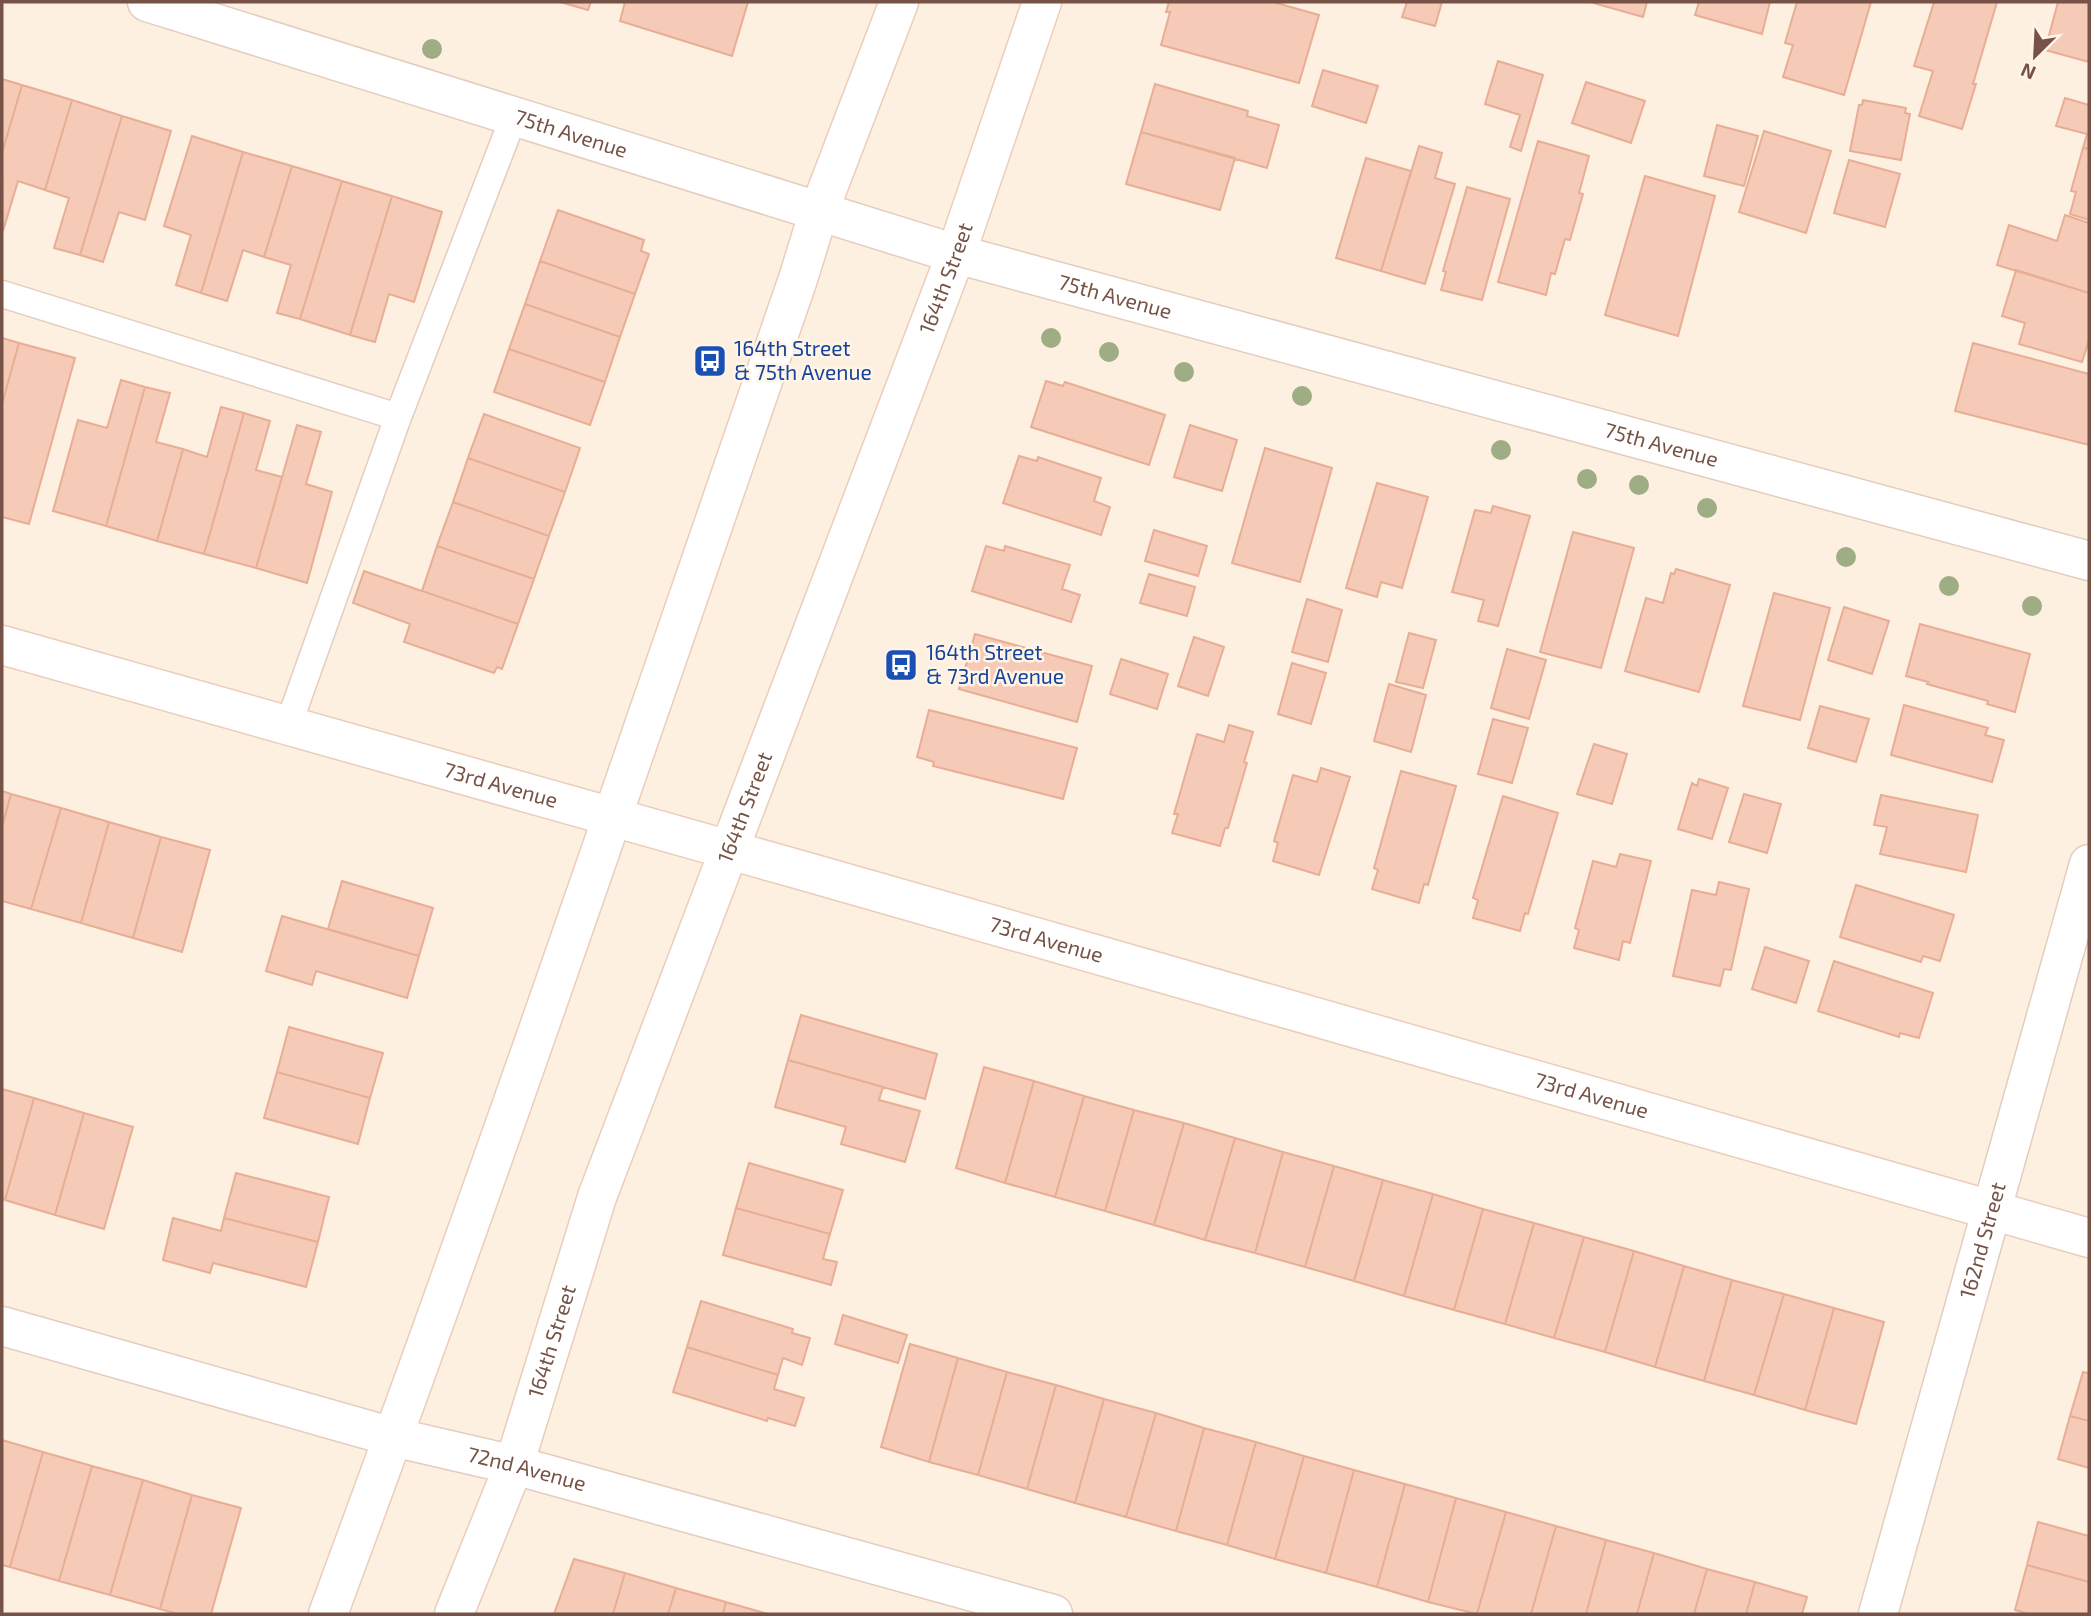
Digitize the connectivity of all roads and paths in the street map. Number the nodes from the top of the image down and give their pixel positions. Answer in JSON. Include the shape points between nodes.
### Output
{"nodes":[{"id":1,"x":147,"y":2,"type":"edge"},
{"id":2,"x":899,"y":2,"type":"edge"},
{"id":3,"x":1042,"y":2,"type":"edge"},
{"id":4,"x":514,"y":116,"type":"junction"},
{"id":5,"x":819,"y":211,"type":"junction"},
{"id":6,"x":956,"y":254,"type":"junction"},
{"id":7,"x":2,"y":293,"type":"edge"},
{"id":8,"x":398,"y":417,"type":"junction"},
{"id":9,"x":2089,"y":561,"type":"edge"},
{"id":10,"x":2,"y":645,"type":"edge"},
{"id":11,"x":288,"y":726,"type":"junction"},
{"id":12,"x":613,"y":817,"type":"junction"},
{"id":13,"x":728,"y":850,"type":"junction"},
{"id":14,"x":2089,"y":864,"type":"edge"},
{"id":15,"x":1991,"y":1211,"type":"junction"},
{"id":16,"x":2089,"y":1238,"type":"edge"},
{"id":17,"x":2,"y":1326,"type":"edge"},
{"id":18,"x":393,"y":1437,"type":"junction"},
{"id":19,"x":514,"y":1465,"type":"junction"},
{"id":20,"x":328,"y":1614,"type":"edge"},
{"id":21,"x":454,"y":1614,"type":"edge"},
{"id":22,"x":1053,"y":1614,"type":"edge"},
{"id":23,"x":1878,"y":1614,"type":"edge"}],
"edges":[{"from":1,"to":4,"type":"street","name":"75th Avenue"},
{"from":2,"to":5,"type":"street"},
{"from":3,"to":6,"type":"street","name":"164th Street"},
{"from":4,"to":5,"type":"street","name":"75th Avenue"},
{"from":4,"to":8,"type":"lane"},
{"from":5,"to":6,"type":"street","name":"75th Avenue"},
{"from":5,"to":12,"type":"street"},
{"from":6,"to":9,"type":"street","name":"75th Avenue"},
{"from":6,"to":13,"type":"street","name":"164th Street"},
{"from":7,"to":8,"type":"lane"},
{"from":8,"to":11,"type":"lane"},
{"from":10,"to":11,"type":"street","name":"73rd Avenue"},
{"from":11,"to":12,"type":"street","name":"73rd Avenue"},
{"from":12,"to":13,"type":"street","name":"73rd Avenue"},
{"from":12,"to":18,"type":"street"},
{"from":13,"to":15,"type":"street","name":"73rd Avenue"},
{"from":13,"to":19,"type":"street","name":"164th Street","via":[[597,1197]]},
{"from":14,"to":15,"type":"street","name":"162nd Street"},
{"from":15,"to":16,"type":"street","name":"73rd Avenue"},
{"from":15,"to":23,"type":"street","name":"162nd Street"},
{"from":17,"to":18,"type":"street","name":"72nd Avenue"},
{"from":18,"to":19,"type":"street","name":"72nd Avenue"},
{"from":18,"to":20,"type":"street"},
{"from":19,"to":21,"type":"street","name":"164th Street"},
{"from":19,"to":22,"type":"street","name":"72nd Avenue"}]}
